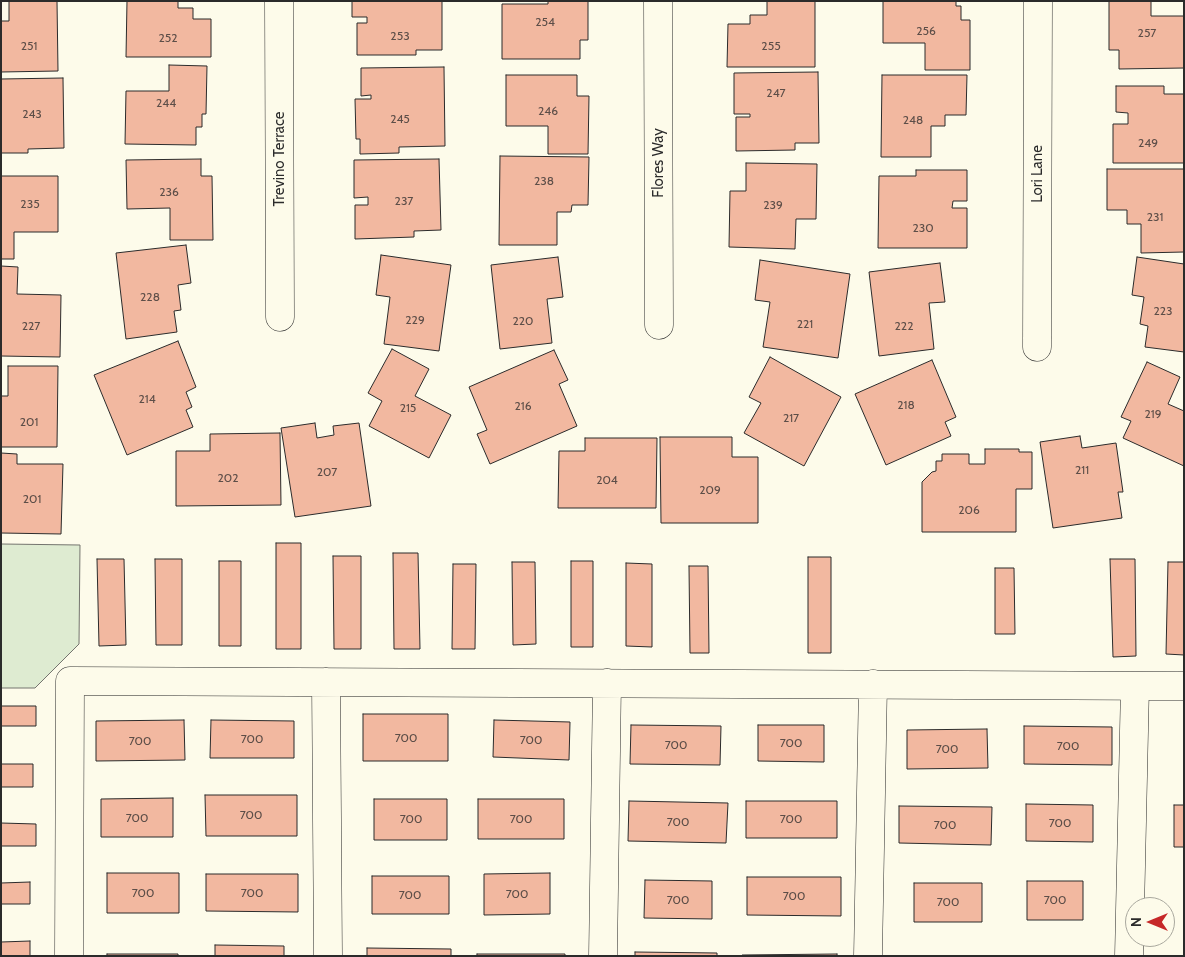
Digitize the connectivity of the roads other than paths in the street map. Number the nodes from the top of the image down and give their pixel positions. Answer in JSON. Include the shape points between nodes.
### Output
{"nodes":[{"id":1,"x":279,"y":1,"type":"edge"},
{"id":2,"x":658,"y":1,"type":"edge"},
{"id":3,"x":1038,"y":1,"type":"edge"},
{"id":4,"x":280,"y":317,"type":"dead end"},
{"id":5,"x":659,"y":325,"type":"dead end"},
{"id":6,"x":1037,"y":347,"type":"dead end"},
{"id":7,"x":326,"y":682,"type":"junction"},
{"id":8,"x":607,"y":683,"type":"junction"},
{"id":9,"x":873,"y":684,"type":"junction"},
{"id":10,"x":1135,"y":686,"type":"junction"},
{"id":11,"x":1184,"y":686,"type":"edge"},
{"id":12,"x":69,"y":956,"type":"edge"},
{"id":13,"x":328,"y":956,"type":"edge"},
{"id":14,"x":603,"y":956,"type":"edge"},
{"id":15,"x":868,"y":956,"type":"edge"},
{"id":16,"x":1129,"y":956,"type":"edge"}],
"edges":[{"from":1,"to":4,"type":"street","name":"Trevino Terrace"},
{"from":2,"to":5,"type":"street","name":"Flores Way"},
{"from":3,"to":6,"type":"street","name":"Lori Lane"},
{"from":7,"to":8,"type":"street"},
{"from":7,"to":12,"type":"street","via":[[70,681]]},
{"from":7,"to":13,"type":"street"},
{"from":8,"to":9,"type":"street"},
{"from":8,"to":14,"type":"street"},
{"from":9,"to":10,"type":"street"},
{"from":9,"to":15,"type":"street"},
{"from":10,"to":11,"type":"street"},
{"from":10,"to":16,"type":"street"}]}
